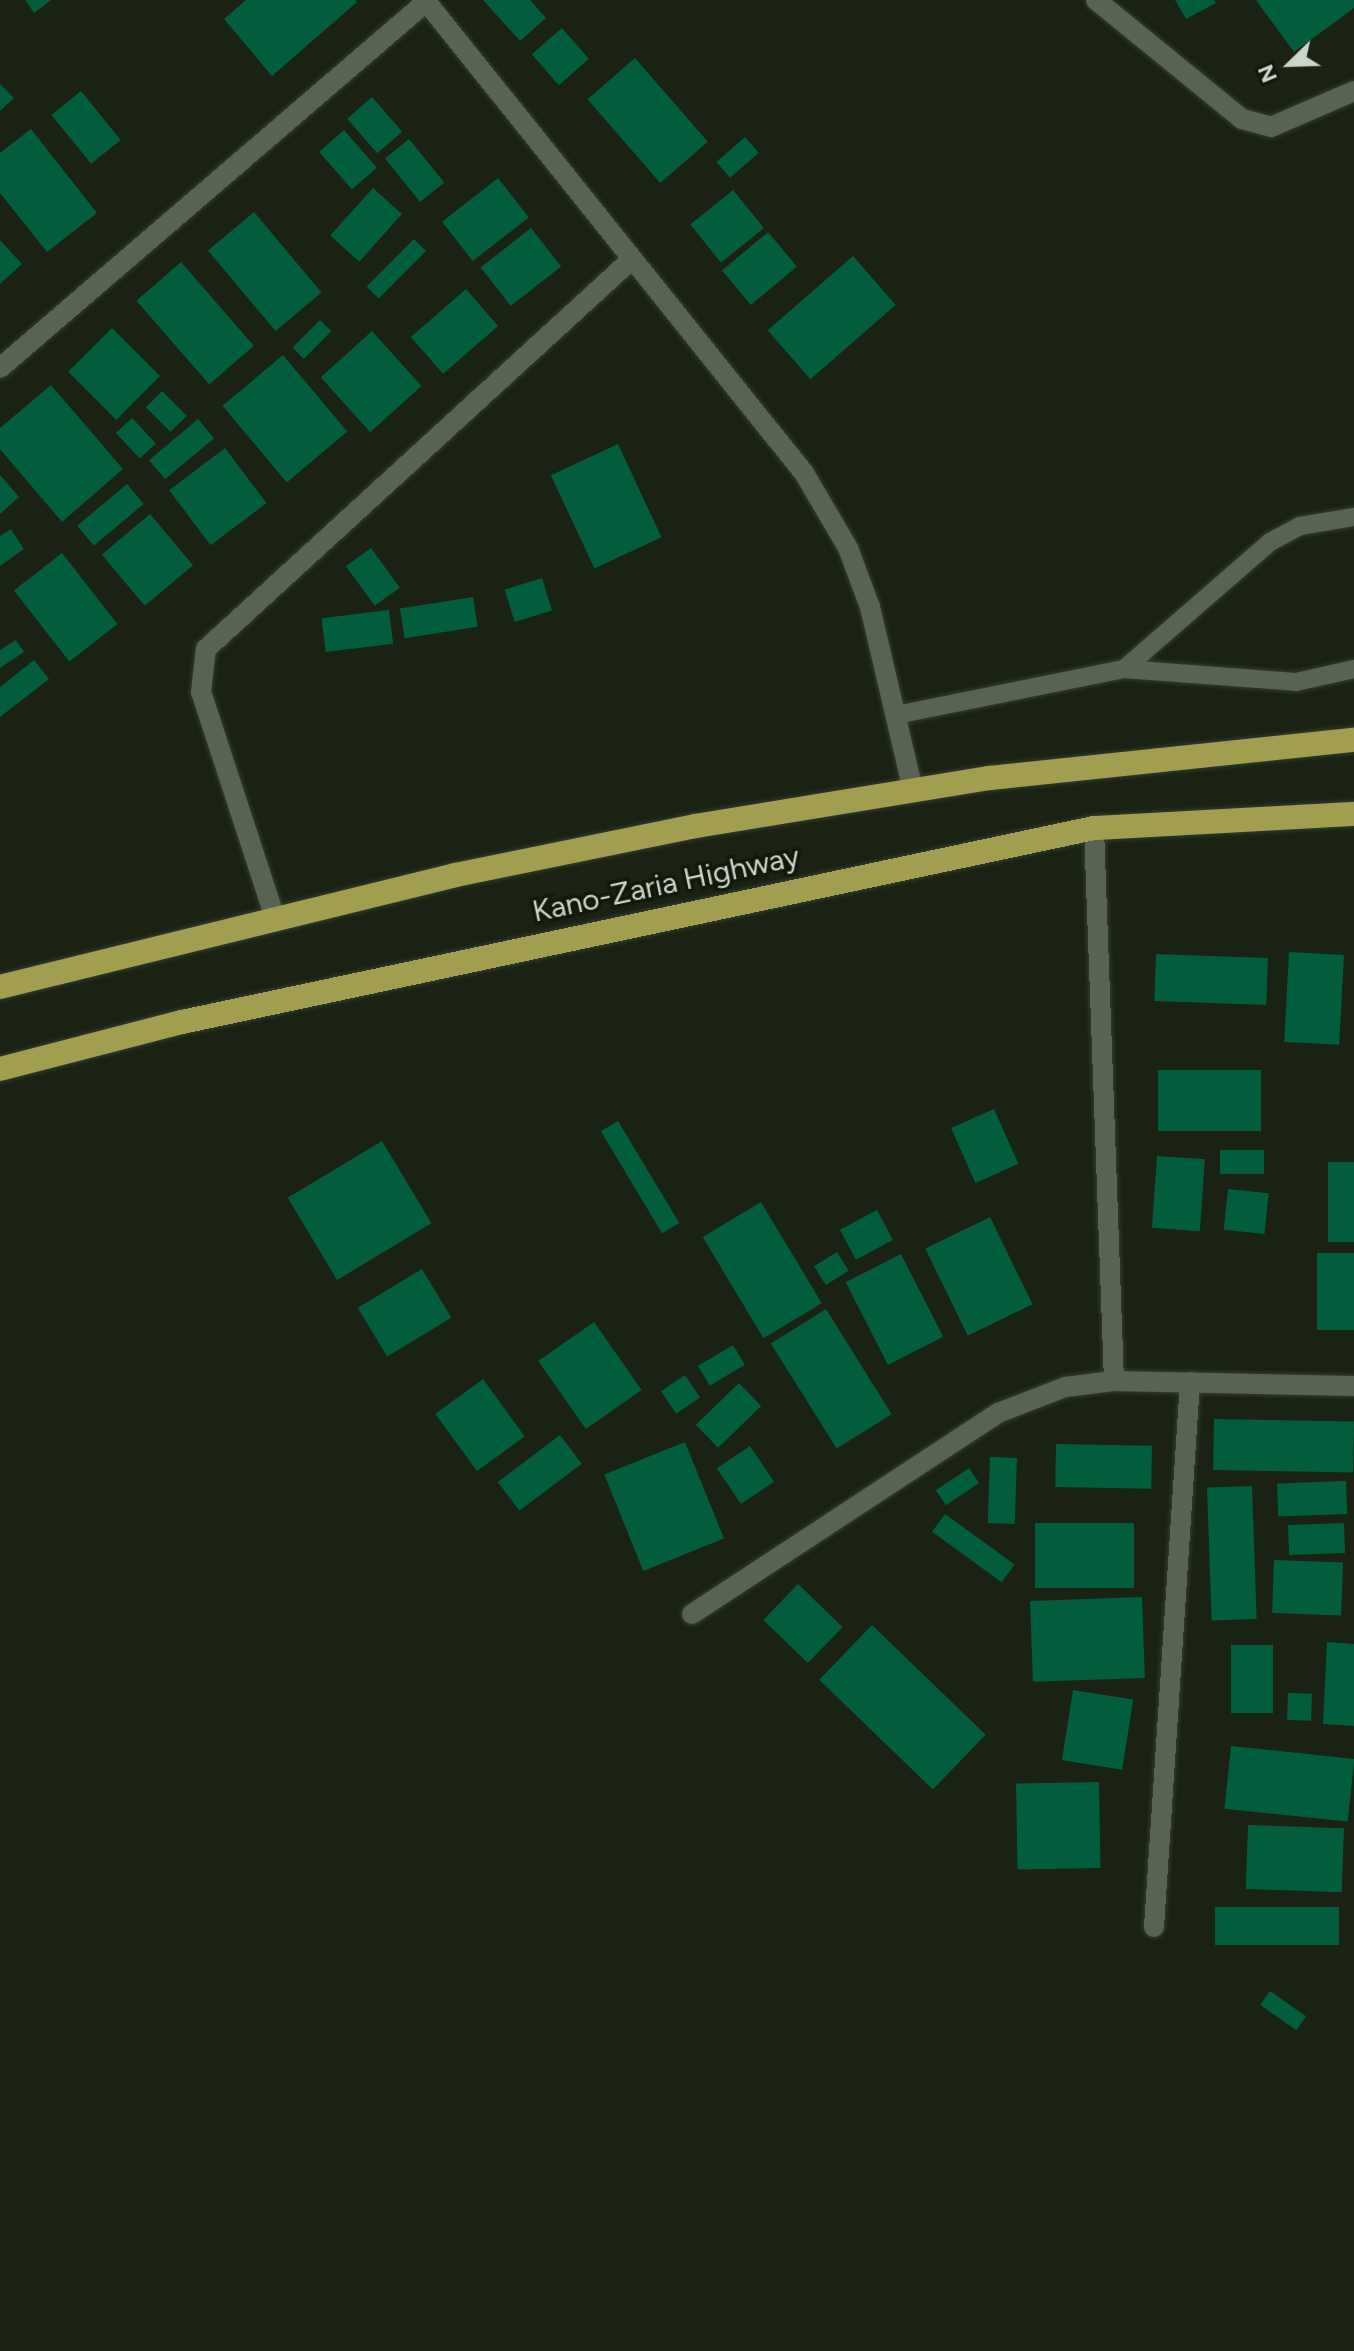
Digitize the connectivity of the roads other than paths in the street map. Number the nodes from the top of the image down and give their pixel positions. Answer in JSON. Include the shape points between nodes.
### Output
{"nodes":[{"id":1,"x":1096,"y":0,"type":"edge"},
{"id":2,"x":426,"y":1,"type":"edge"},
{"id":3,"x":1354,"y":91,"type":"edge"},
{"id":4,"x":632,"y":259,"type":"junction"},
{"id":5,"x":0,"y":368,"type":"edge"},
{"id":6,"x":1354,"y":517,"type":"edge"},
{"id":7,"x":1124,"y":669,"type":"junction"},
{"id":8,"x":1354,"y":669,"type":"edge"},
{"id":9,"x":896,"y":715,"type":"junction"},
{"id":10,"x":1354,"y":740,"type":"edge"},
{"id":11,"x":913,"y":790,"type":"junction"},
{"id":12,"x":1354,"y":814,"type":"edge"},
{"id":13,"x":1094,"y":828,"type":"junction"},
{"id":14,"x":275,"y":918,"type":"junction"},
{"id":15,"x":0,"y":987,"type":"edge"},
{"id":16,"x":0,"y":1069,"type":"edge"},
{"id":17,"x":1114,"y":1381,"type":"junction"},
{"id":18,"x":1190,"y":1382,"type":"junction"},
{"id":19,"x":1354,"y":1386,"type":"edge"},
{"id":20,"x":692,"y":1614,"type":"dead end"},
{"id":21,"x":1154,"y":1927,"type":"dead end"}],
"edges":[{"from":1,"to":3,"type":"street","via":[[1242,119],[1271,127]]},
{"from":2,"to":4,"type":"street"},
{"from":2,"to":5,"type":"street"},
{"from":4,"to":9,"type":"street","via":[[804,473],[848,548],[870,607]]},
{"from":4,"to":14,"type":"street","via":[[206,649],[201,692]]},
{"from":6,"to":7,"type":"lane","via":[[1300,526],[1270,542]]},
{"from":7,"to":8,"type":"lane","via":[[1296,682]]},
{"from":7,"to":9,"type":"lane"},
{"from":9,"to":11,"type":"street"},
{"from":10,"to":11,"type":"highway","name":"Kano-Zaria Highway"},
{"from":11,"to":14,"type":"highway","name":"Kano-Zaria Highway","via":[[500,865]]},
{"from":12,"to":13,"type":"highway","name":"Kano-Zaria Highway"},
{"from":13,"to":16,"type":"highway","name":"Kano-Zaria Highway","via":[[182,1022]]},
{"from":13,"to":17,"type":"street"},
{"from":14,"to":15,"type":"highway","name":"Kano-Zaria Highway"},
{"from":17,"to":18,"type":"street"},
{"from":17,"to":20,"type":"street","via":[[1065,1387],[998,1413]]},
{"from":18,"to":19,"type":"street"},
{"from":18,"to":21,"type":"street"}]}
